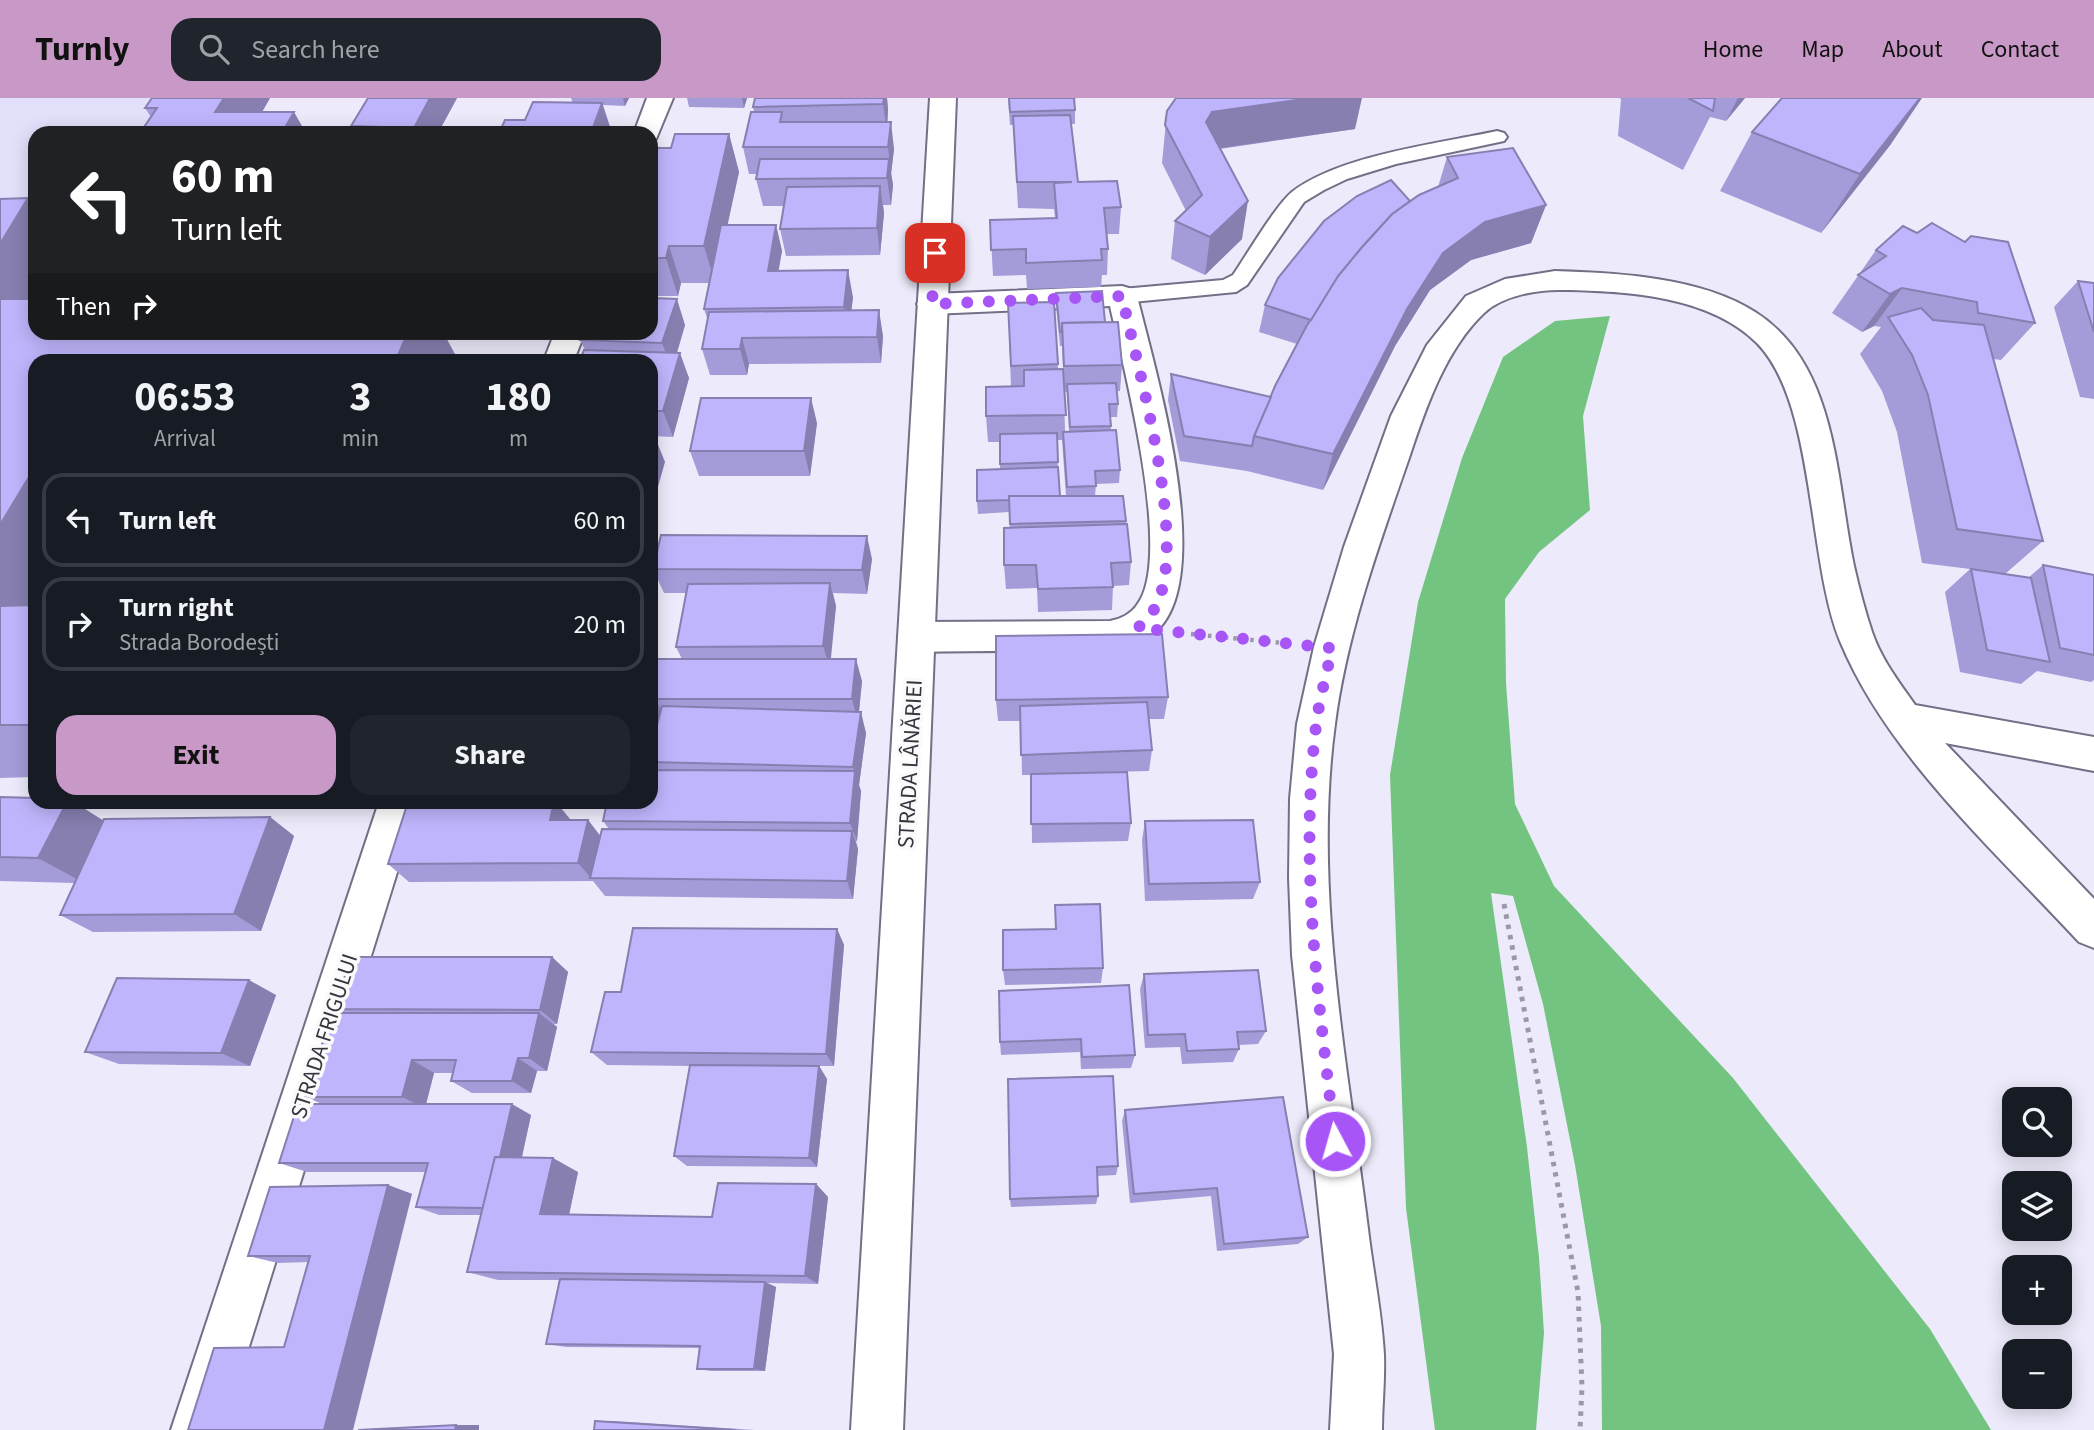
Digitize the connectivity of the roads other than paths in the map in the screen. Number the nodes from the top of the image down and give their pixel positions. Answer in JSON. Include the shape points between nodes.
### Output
{"nodes":[{"id":1,"x":660,"y":98,"type":"edge"},
{"id":2,"x":943,"y":98,"type":"edge"},
{"id":3,"x":650,"y":126,"type":"edge"},
{"id":4,"x":1497,"y":137,"type":"dead end"},
{"id":5,"x":1122,"y":296,"type":"junction"},
{"id":6,"x":932,"y":304,"type":"junction"},
{"id":7,"x":916,"y":636,"type":"junction"},
{"id":8,"x":1903,"y":719,"type":"junction"},
{"id":9,"x":2094,"y":754,"type":"edge"},
{"id":10,"x":397,"y":809,"type":"edge"},
{"id":11,"x":2094,"y":928,"type":"edge"},
{"id":12,"x":197,"y":1430,"type":"edge"},
{"id":13,"x":877,"y":1430,"type":"edge"},
{"id":14,"x":1356,"y":1430,"type":"edge"}],
"edges":[{"from":1,"to":3,"type":"street"},
{"from":2,"to":6,"type":"street","name":"STRADA LÂNĂRIEI"},
{"from":4,"to":5,"type":"lane","via":[[1347,171],[1308,190],[1297,198],[1240,280],[1228,287]]},
{"from":5,"to":6,"type":"street"},
{"from":5,"to":7,"type":"street","via":[[1163,485],[1167,553],[1155,608],[1138,628],[1110,636]]},
{"from":6,"to":7,"type":"street","name":"STRADA LÂNĂRIEI"},
{"from":7,"to":13,"type":"street","name":"STRADA LÂNĂRIEI"},
{"from":8,"to":9,"type":"street"},
{"from":8,"to":11,"type":"street","via":[[1947,773]]},
{"from":8,"to":14,"type":"street","via":[[1874,676],[1855,635],[1804,397],[1769,337],[1711,302],[1614,282],[1555,280],[1515,286],[1476,303],[1442,345],[1406,416],[1361,547],[1316,724],[1310,799],[1313,955],[1359,1354]]},
{"from":10,"to":12,"type":"street","name":"STRADA FRIGULUI"}]}
